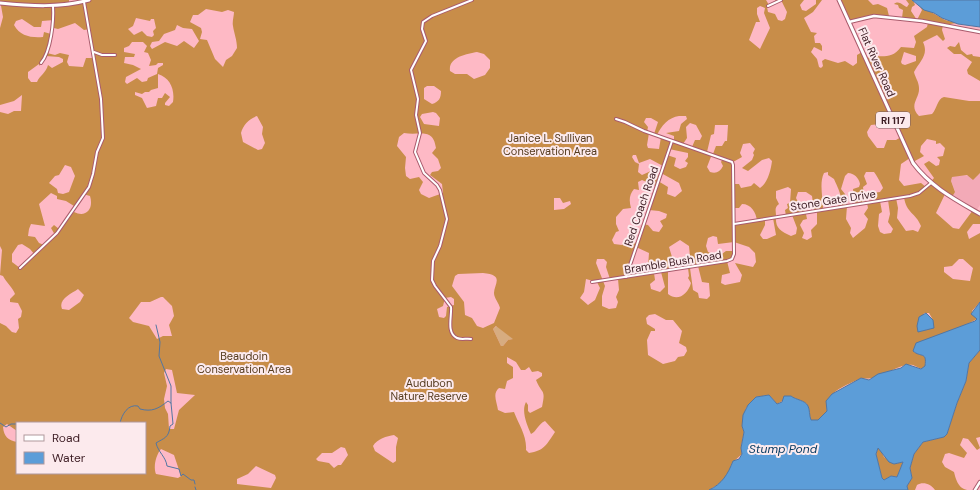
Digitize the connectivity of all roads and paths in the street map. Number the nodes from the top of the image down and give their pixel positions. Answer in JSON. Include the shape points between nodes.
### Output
{"nodes":[{"id":1,"x":89,"y":0,"type":"edge"},
{"id":2,"x":472,"y":0,"type":"edge"},
{"id":3,"x":781,"y":0,"type":"edge"},
{"id":4,"x":839,"y":0,"type":"edge"},
{"id":5,"x":84,"y":1,"type":"junction"},
{"id":6,"x":0,"y":3,"type":"edge"},
{"id":7,"x":53,"y":6,"type":"junction"},
{"id":8,"x":768,"y":6,"type":"dead end"},
{"id":9,"x":849,"y":22,"type":"junction"},
{"id":10,"x":980,"y":32,"type":"edge"},
{"id":11,"x":94,"y":52,"type":"junction"},
{"id":12,"x":115,"y":55,"type":"dead end"},
{"id":13,"x":41,"y":63,"type":"dead end"},
{"id":14,"x":616,"y":119,"type":"dead end"},
{"id":15,"x":672,"y":141,"type":"junction"},
{"id":16,"x":931,"y":183,"type":"junction"},
{"id":17,"x":980,"y":214,"type":"edge"},
{"id":18,"x":734,"y":224,"type":"junction"},
{"id":19,"x":20,"y":268,"type":"dead end"},
{"id":20,"x":626,"y":277,"type":"junction"},
{"id":21,"x":592,"y":282,"type":"dead end"},
{"id":22,"x":471,"y":339,"type":"dead end"},
{"id":23,"x":980,"y":482,"type":"edge"},
{"id":24,"x":975,"y":490,"type":"edge"}],
"edges":[{"from":1,"to":5,"type":"main road"},
{"from":2,"to":22,"type":"street","via":[[423,22],[422,29],[426,41],[410,70],[418,99],[416,112],[420,133],[415,152],[424,173],[440,190],[447,214],[443,236],[433,261],[432,280],[451,307],[450,325],[454,335],[458,338]]},
{"from":3,"to":8,"type":"street"},
{"from":4,"to":9,"type":"main road","name":"Flat River Road","number":"RI 117"},
{"from":5,"to":7,"type":"main road"},
{"from":5,"to":11,"type":"street"},
{"from":6,"to":7,"type":"main road"},
{"from":7,"to":13,"type":"street","via":[[54,25],[47,54]]},
{"from":9,"to":10,"type":"street","via":[[874,16],[922,21]]},
{"from":9,"to":16,"type":"main road","name":"Flat River Road","number":"RI 117","via":[[912,160]]},
{"from":11,"to":12,"type":"street"},
{"from":11,"to":19,"type":"street","via":[[104,135],[97,152],[91,183],[57,233]]},
{"from":14,"to":15,"type":"street","name":"Bramble Bush Road"},
{"from":15,"to":18,"type":"street","name":"Bramble Bush Road","via":[[732,162]]},
{"from":15,"to":20,"type":"street","name":"Red Coach Road"},
{"from":16,"to":17,"type":"main road","name":"Flat River Road","number":"RI 117"},
{"from":16,"to":18,"type":"street","name":"Stone Gate Drive","via":[[919,193],[910,196]]},
{"from":18,"to":20,"type":"street","name":"Bramble Bush Road","via":[[734,254],[730,261]]},
{"from":20,"to":21,"type":"street","name":"Bramble Bush Road"},
{"from":23,"to":24,"type":"street"}]}
